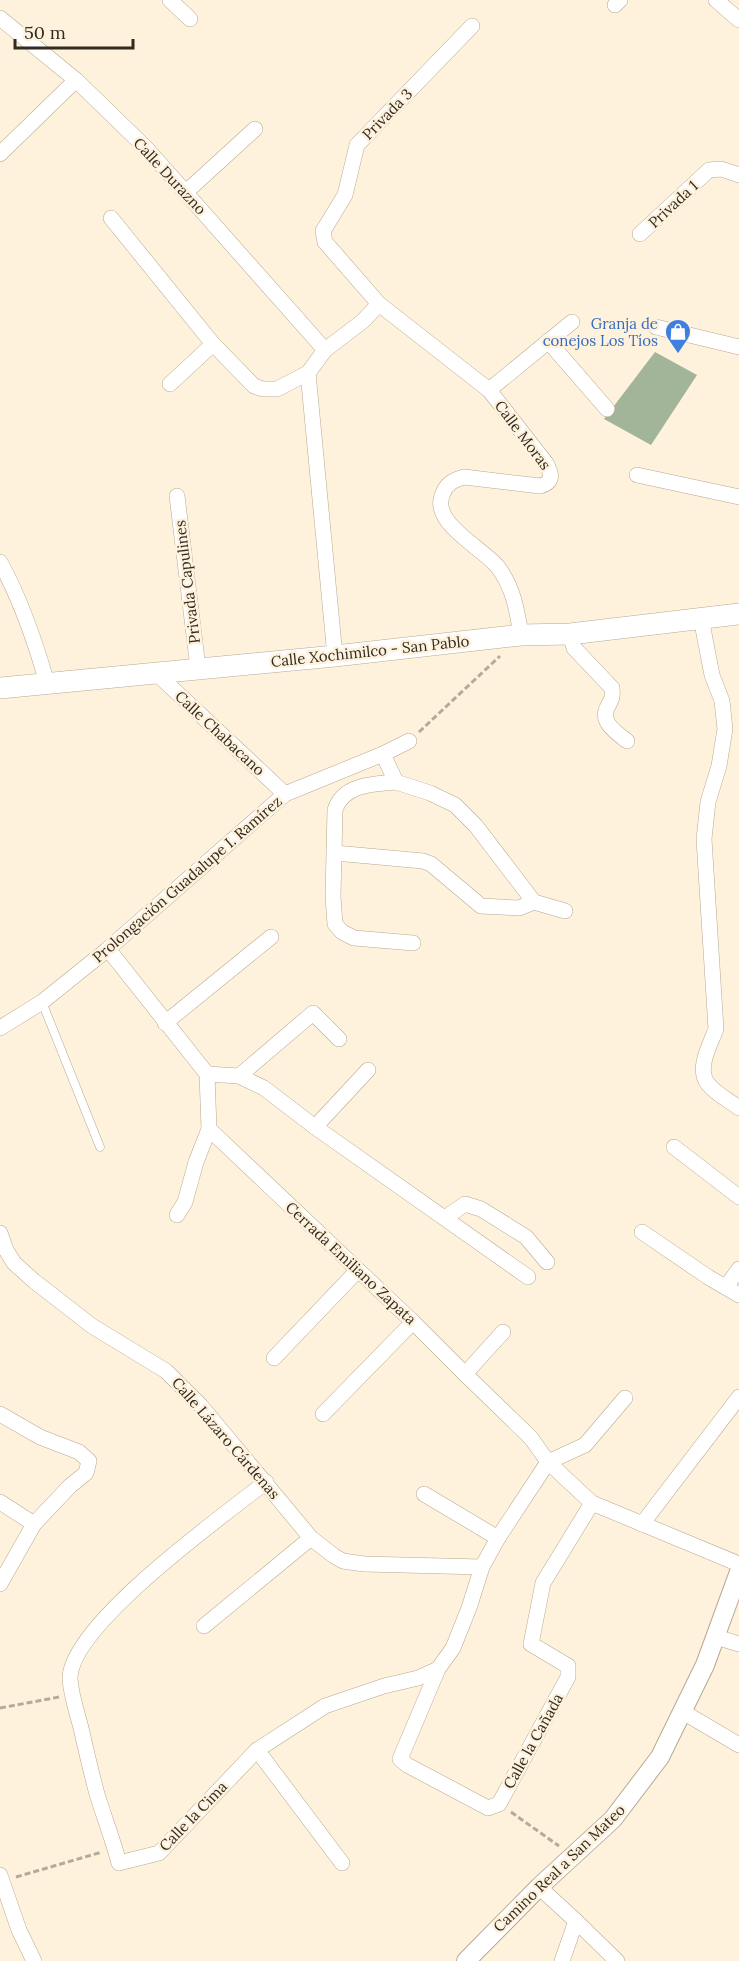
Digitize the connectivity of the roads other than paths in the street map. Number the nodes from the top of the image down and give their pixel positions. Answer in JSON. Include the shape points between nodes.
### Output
{"nodes":[{"id":1,"x":170,"y":0,"type":"edge"},
{"id":2,"x":716,"y":0,"type":"edge"},
{"id":3,"x":0,"y":18,"type":"edge"},
{"id":4,"x":190,"y":19,"type":"dead end"},
{"id":5,"x":739,"y":20,"type":"edge"},
{"id":6,"x":472,"y":26,"type":"dead end"},
{"id":7,"x":76,"y":80,"type":"junction"},
{"id":8,"x":255,"y":129,"type":"dead end"},
{"id":9,"x":0,"y":154,"type":"edge"},
{"id":10,"x":739,"y":174,"type":"edge"},
{"id":11,"x":186,"y":192,"type":"junction"},
{"id":12,"x":111,"y":218,"type":"dead end"},
{"id":13,"x":640,"y":234,"type":"dead end"},
{"id":14,"x":379,"y":304,"type":"junction"},
{"id":15,"x":572,"y":322,"type":"dead end"},
{"id":16,"x":656,"y":327,"type":"dead end"},
{"id":17,"x":548,"y":341,"type":"junction"},
{"id":18,"x":213,"y":344,"type":"junction"},
{"id":19,"x":739,"y":347,"type":"edge"},
{"id":20,"x":325,"y":350,"type":"junction"},
{"id":21,"x":308,"y":373,"type":"junction"},
{"id":22,"x":171,"y":384,"type":"dead end"},
{"id":23,"x":489,"y":390,"type":"junction"},
{"id":24,"x":607,"y":409,"type":"dead end"},
{"id":25,"x":637,"y":475,"type":"dead end"},
{"id":26,"x":177,"y":496,"type":"dead end"},
{"id":27,"x":739,"y":497,"type":"edge"},
{"id":28,"x":0,"y":562,"type":"edge"},
{"id":29,"x":739,"y":614,"type":"edge"},
{"id":30,"x":701,"y":618,"type":"junction"},
{"id":31,"x":570,"y":634,"type":"junction"},
{"id":32,"x":521,"y":635,"type":"junction"},
{"id":33,"x":335,"y":656,"type":"junction"},
{"id":34,"x":198,"y":668,"type":"junction"},
{"id":35,"x":156,"y":673,"type":"junction"},
{"id":36,"x":48,"y":683,"type":"junction"},
{"id":37,"x":0,"y":688,"type":"edge"},
{"id":38,"x":409,"y":741,"type":"road end"},
{"id":39,"x":627,"y":741,"type":"dead end"},
{"id":40,"x":383,"y":754,"type":"junction"},
{"id":41,"x":396,"y":782,"type":"junction"},
{"id":42,"x":285,"y":794,"type":"junction"},
{"id":43,"x":335,"y":853,"type":"junction"},
{"id":44,"x":534,"y":902,"type":"junction"},
{"id":45,"x":565,"y":911,"type":"dead end"},
{"id":46,"x":271,"y":937,"type":"dead end"},
{"id":47,"x":413,"y":943,"type":"dead end"},
{"id":48,"x":108,"y":948,"type":"junction"},
{"id":49,"x":42,"y":1002,"type":"junction"},
{"id":50,"x":165,"y":1023,"type":"junction"},
{"id":51,"x":0,"y":1028,"type":"edge"},
{"id":52,"x":339,"y":1039,"type":"dead end"},
{"id":53,"x":368,"y":1070,"type":"dead end"},
{"id":54,"x":207,"y":1074,"type":"junction"},
{"id":55,"x":239,"y":1076,"type":"junction"},
{"id":56,"x":739,"y":1108,"type":"edge"},
{"id":57,"x":315,"y":1127,"type":"junction"},
{"id":58,"x":209,"y":1130,"type":"junction"},
{"id":59,"x":100,"y":1147,"type":"dead end"},
{"id":60,"x":674,"y":1147,"type":"dead end"},
{"id":61,"x":739,"y":1197,"type":"edge"},
{"id":62,"x":177,"y":1215,"type":"dead end"},
{"id":63,"x":445,"y":1218,"type":"junction"},
{"id":64,"x":642,"y":1232,"type":"dead end"},
{"id":65,"x":0,"y":1233,"type":"edge"},
{"id":66,"x":547,"y":1262,"type":"dead end"},
{"id":67,"x":739,"y":1269,"type":"edge"},
{"id":68,"x":358,"y":1270,"type":"junction"},
{"id":69,"x":528,"y":1277,"type":"dead end"},
{"id":70,"x":733,"y":1291,"type":"edge"},
{"id":71,"x":413,"y":1322,"type":"junction"},
{"id":72,"x":503,"y":1332,"type":"dead end"},
{"id":73,"x":273,"y":1358,"type":"dead end"},
{"id":74,"x":465,"y":1374,"type":"junction"},
{"id":75,"x":739,"y":1397,"type":"edge"},
{"id":76,"x":625,"y":1398,"type":"dead end"},
{"id":77,"x":0,"y":1414,"type":"edge"},
{"id":78,"x":323,"y":1414,"type":"dead end"},
{"id":79,"x":548,"y":1462,"type":"junction"},
{"id":80,"x":266,"y":1482,"type":"junction"},
{"id":81,"x":424,"y":1494,"type":"dead end"},
{"id":82,"x":0,"y":1502,"type":"edge"},
{"id":83,"x":592,"y":1503,"type":"junction"},
{"id":84,"x":34,"y":1524,"type":"junction"},
{"id":85,"x":642,"y":1524,"type":"junction"},
{"id":86,"x":311,"y":1538,"type":"junction"},
{"id":87,"x":498,"y":1538,"type":"junction"},
{"id":88,"x":739,"y":1563,"type":"edge"},
{"id":89,"x":482,"y":1567,"type":"junction"},
{"id":90,"x":739,"y":1572,"type":"edge"},
{"id":91,"x":0,"y":1584,"type":"edge"},
{"id":92,"x":204,"y":1626,"type":"dead end"},
{"id":93,"x":716,"y":1637,"type":"junction"},
{"id":94,"x":739,"y":1644,"type":"edge"},
{"id":95,"x":438,"y":1669,"type":"junction"},
{"id":96,"x":683,"y":1712,"type":"junction"},
{"id":97,"x":739,"y":1745,"type":"edge"},
{"id":98,"x":257,"y":1750,"type":"junction"},
{"id":99,"x":342,"y":1863,"type":"dead end"},
{"id":100,"x":1,"y":1878,"type":"edge"},
{"id":101,"x":539,"y":1887,"type":"junction"},
{"id":102,"x":576,"y":1921,"type":"junction"},
{"id":103,"x":34,"y":1961,"type":"edge"},
{"id":104,"x":466,"y":1961,"type":"edge"},
{"id":105,"x":562,"y":1961,"type":"edge"},
{"id":106,"x":617,"y":1961,"type":"edge"}],
"edges":[{"from":1,"to":4,"type":"street"},
{"from":2,"to":5,"type":"street"},
{"from":3,"to":7,"type":"street","name":"Calle Durazno"},
{"from":6,"to":14,"type":"street","name":"Privada 3","via":[[357,145],[345,195],[323,231],[325,242]]},
{"from":7,"to":9,"type":"street"},
{"from":7,"to":11,"type":"street","name":"Calle Durazno"},
{"from":8,"to":11,"type":"street"},
{"from":10,"to":13,"type":"street","name":"Privada 1","via":[[709,170]]},
{"from":11,"to":20,"type":"street","name":"Calle Durazno"},
{"from":12,"to":18,"type":"street"},
{"from":14,"to":20,"type":"street"},
{"from":14,"to":23,"type":"street","name":"Calle Moras"},
{"from":15,"to":17,"type":"street"},
{"from":16,"to":19,"type":"street"},
{"from":17,"to":23,"type":"street"},
{"from":17,"to":24,"type":"street"},
{"from":18,"to":21,"type":"street","via":[[254,386],[263,389],[277,389]]},
{"from":18,"to":22,"type":"street"},
{"from":20,"to":21,"type":"street"},
{"from":21,"to":33,"type":"street"},
{"from":23,"to":32,"type":"street","name":"Calle Moras","via":[[546,463],[552,473],[550,480],[540,486],[464,477],[453,480],[444,489],[441,511],[453,528],[496,565],[510,585]]},
{"from":25,"to":27,"type":"street"},
{"from":26,"to":34,"type":"street","name":"Privada Capulines"},
{"from":28,"to":36,"type":"street","via":[[13,586]]},
{"from":29,"to":30,"type":"main road","name":"Calle Xochimilco - San Pablo"},
{"from":30,"to":31,"type":"main road","name":"Calle Xochimilco - San Pablo"},
{"from":30,"to":56,"type":"street","via":[[725,729],[708,802],[704,839],[716,1029],[703,1071],[708,1084]]},
{"from":31,"to":32,"type":"main road","name":"Calle Xochimilco - San Pablo"},
{"from":31,"to":39,"type":"street","via":[[574,648],[612,688],[613,696],[604,718]]},
{"from":32,"to":33,"type":"main road","name":"Calle Xochimilco - San Pablo"},
{"from":33,"to":34,"type":"main road","name":"Calle Xochimilco - San Pablo"},
{"from":34,"to":35,"type":"main road","name":"Calle Xochimilco - San Pablo"},
{"from":35,"to":36,"type":"main road","name":"Calle Xochimilco - San Pablo"},
{"from":35,"to":42,"type":"street","name":"Calle Chabacano"},
{"from":36,"to":37,"type":"main road","name":"Calle Xochimilco - San Pablo"},
{"from":38,"to":40,"type":"street","name":"Prolongación Guadalupe I. Ramírez"},
{"from":40,"to":41,"type":"street"},
{"from":40,"to":42,"type":"street","name":"Prolongación Guadalupe I. Ramírez"},
{"from":41,"to":43,"type":"street","via":[[366,785],[338,799]]},
{"from":41,"to":44,"type":"street","via":[[455,805],[476,826]]},
{"from":42,"to":48,"type":"street","name":"Prolongación Guadalupe I. Ramírez"},
{"from":43,"to":44,"type":"street","via":[[423,861],[481,906],[519,908]]},
{"from":43,"to":47,"type":"street","via":[[335,924],[354,938]]},
{"from":44,"to":45,"type":"street"},
{"from":46,"to":50,"type":"street"},
{"from":48,"to":49,"type":"street","name":"Prolongación Guadalupe I. Ramírez"},
{"from":48,"to":50,"type":"street"},
{"from":49,"to":51,"type":"street","name":"Prolongación Guadalupe I. Ramírez"},
{"from":49,"to":59,"type":"lane"},
{"from":50,"to":54,"type":"street"},
{"from":52,"to":55,"type":"street","via":[[314,1013]]},
{"from":53,"to":57,"type":"street"},
{"from":54,"to":55,"type":"street"},
{"from":54,"to":58,"type":"street"},
{"from":55,"to":57,"type":"street","via":[[264,1088]]},
{"from":57,"to":63,"type":"street"},
{"from":58,"to":62,"type":"street"},
{"from":58,"to":68,"type":"street","name":"Cerrada Emiliano Zapata"},
{"from":60,"to":61,"type":"street"},
{"from":63,"to":66,"type":"street","via":[[465,1204],[481,1209],[526,1237]]},
{"from":63,"to":69,"type":"street"},
{"from":64,"to":70,"type":"street"},
{"from":65,"to":80,"type":"street","name":"Calle Lázaro Cárdenas","via":[[14,1263],[34,1281],[92,1326],[166,1371]]},
{"from":67,"to":70,"type":"street"},
{"from":68,"to":71,"type":"street","name":"Cerrada Emiliano Zapata"},
{"from":68,"to":73,"type":"street"},
{"from":71,"to":74,"type":"street","name":"Cerrada Emiliano Zapata"},
{"from":71,"to":78,"type":"street"},
{"from":72,"to":74,"type":"street"},
{"from":74,"to":79,"type":"street","name":"Cerrada Emiliano Zapata","via":[[531,1438]]},
{"from":75,"to":85,"type":"street"},
{"from":76,"to":79,"type":"street","via":[[585,1445]]},
{"from":77,"to":84,"type":"street","via":[[40,1437],[79,1452],[89,1461],[86,1473]]},
{"from":79,"to":83,"type":"street","name":"Cerrada Emiliano Zapata"},
{"from":79,"to":87,"type":"street"},
{"from":80,"to":86,"type":"street","name":"Calle Lázaro Cárdenas"},
{"from":80,"to":98,"type":"street","name":"Calle la Cima","via":[[148,1576],[109,1614],[76,1657],[70,1677],[118,1863],[159,1853]]},
{"from":81,"to":87,"type":"street"},
{"from":82,"to":84,"type":"street"},
{"from":83,"to":85,"type":"street"},
{"from":83,"to":95,"type":"street","name":"Calle la Cañada","via":[[543,1583],[532,1633],[531,1644],[568,1666],[568,1677],[499,1804],[488,1808],[399,1759]]},
{"from":84,"to":91,"type":"street"},
{"from":85,"to":88,"type":"street"},
{"from":86,"to":89,"type":"street","name":"Calle Lázaro Cárdenas","via":[[343,1561]]},
{"from":86,"to":92,"type":"street"},
{"from":87,"to":89,"type":"street"},
{"from":89,"to":95,"type":"street","via":[[453,1648]]},
{"from":90,"to":93,"type":"street","name":"Camino Real a San Mateo"},
{"from":93,"to":94,"type":"street"},
{"from":93,"to":96,"type":"street","name":"Camino Real a San Mateo"},
{"from":95,"to":98,"type":"street","name":"Calle la Cima","via":[[325,1706]]},
{"from":96,"to":97,"type":"street"},
{"from":96,"to":101,"type":"street","name":"Camino Real a San Mateo","via":[[660,1758],[613,1819]]},
{"from":98,"to":99,"type":"street"},
{"from":100,"to":103,"type":"street"},
{"from":101,"to":102,"type":"street"},
{"from":101,"to":104,"type":"street","name":"Camino Real a San Mateo"},
{"from":102,"to":105,"type":"street"},
{"from":102,"to":106,"type":"street"}]}
